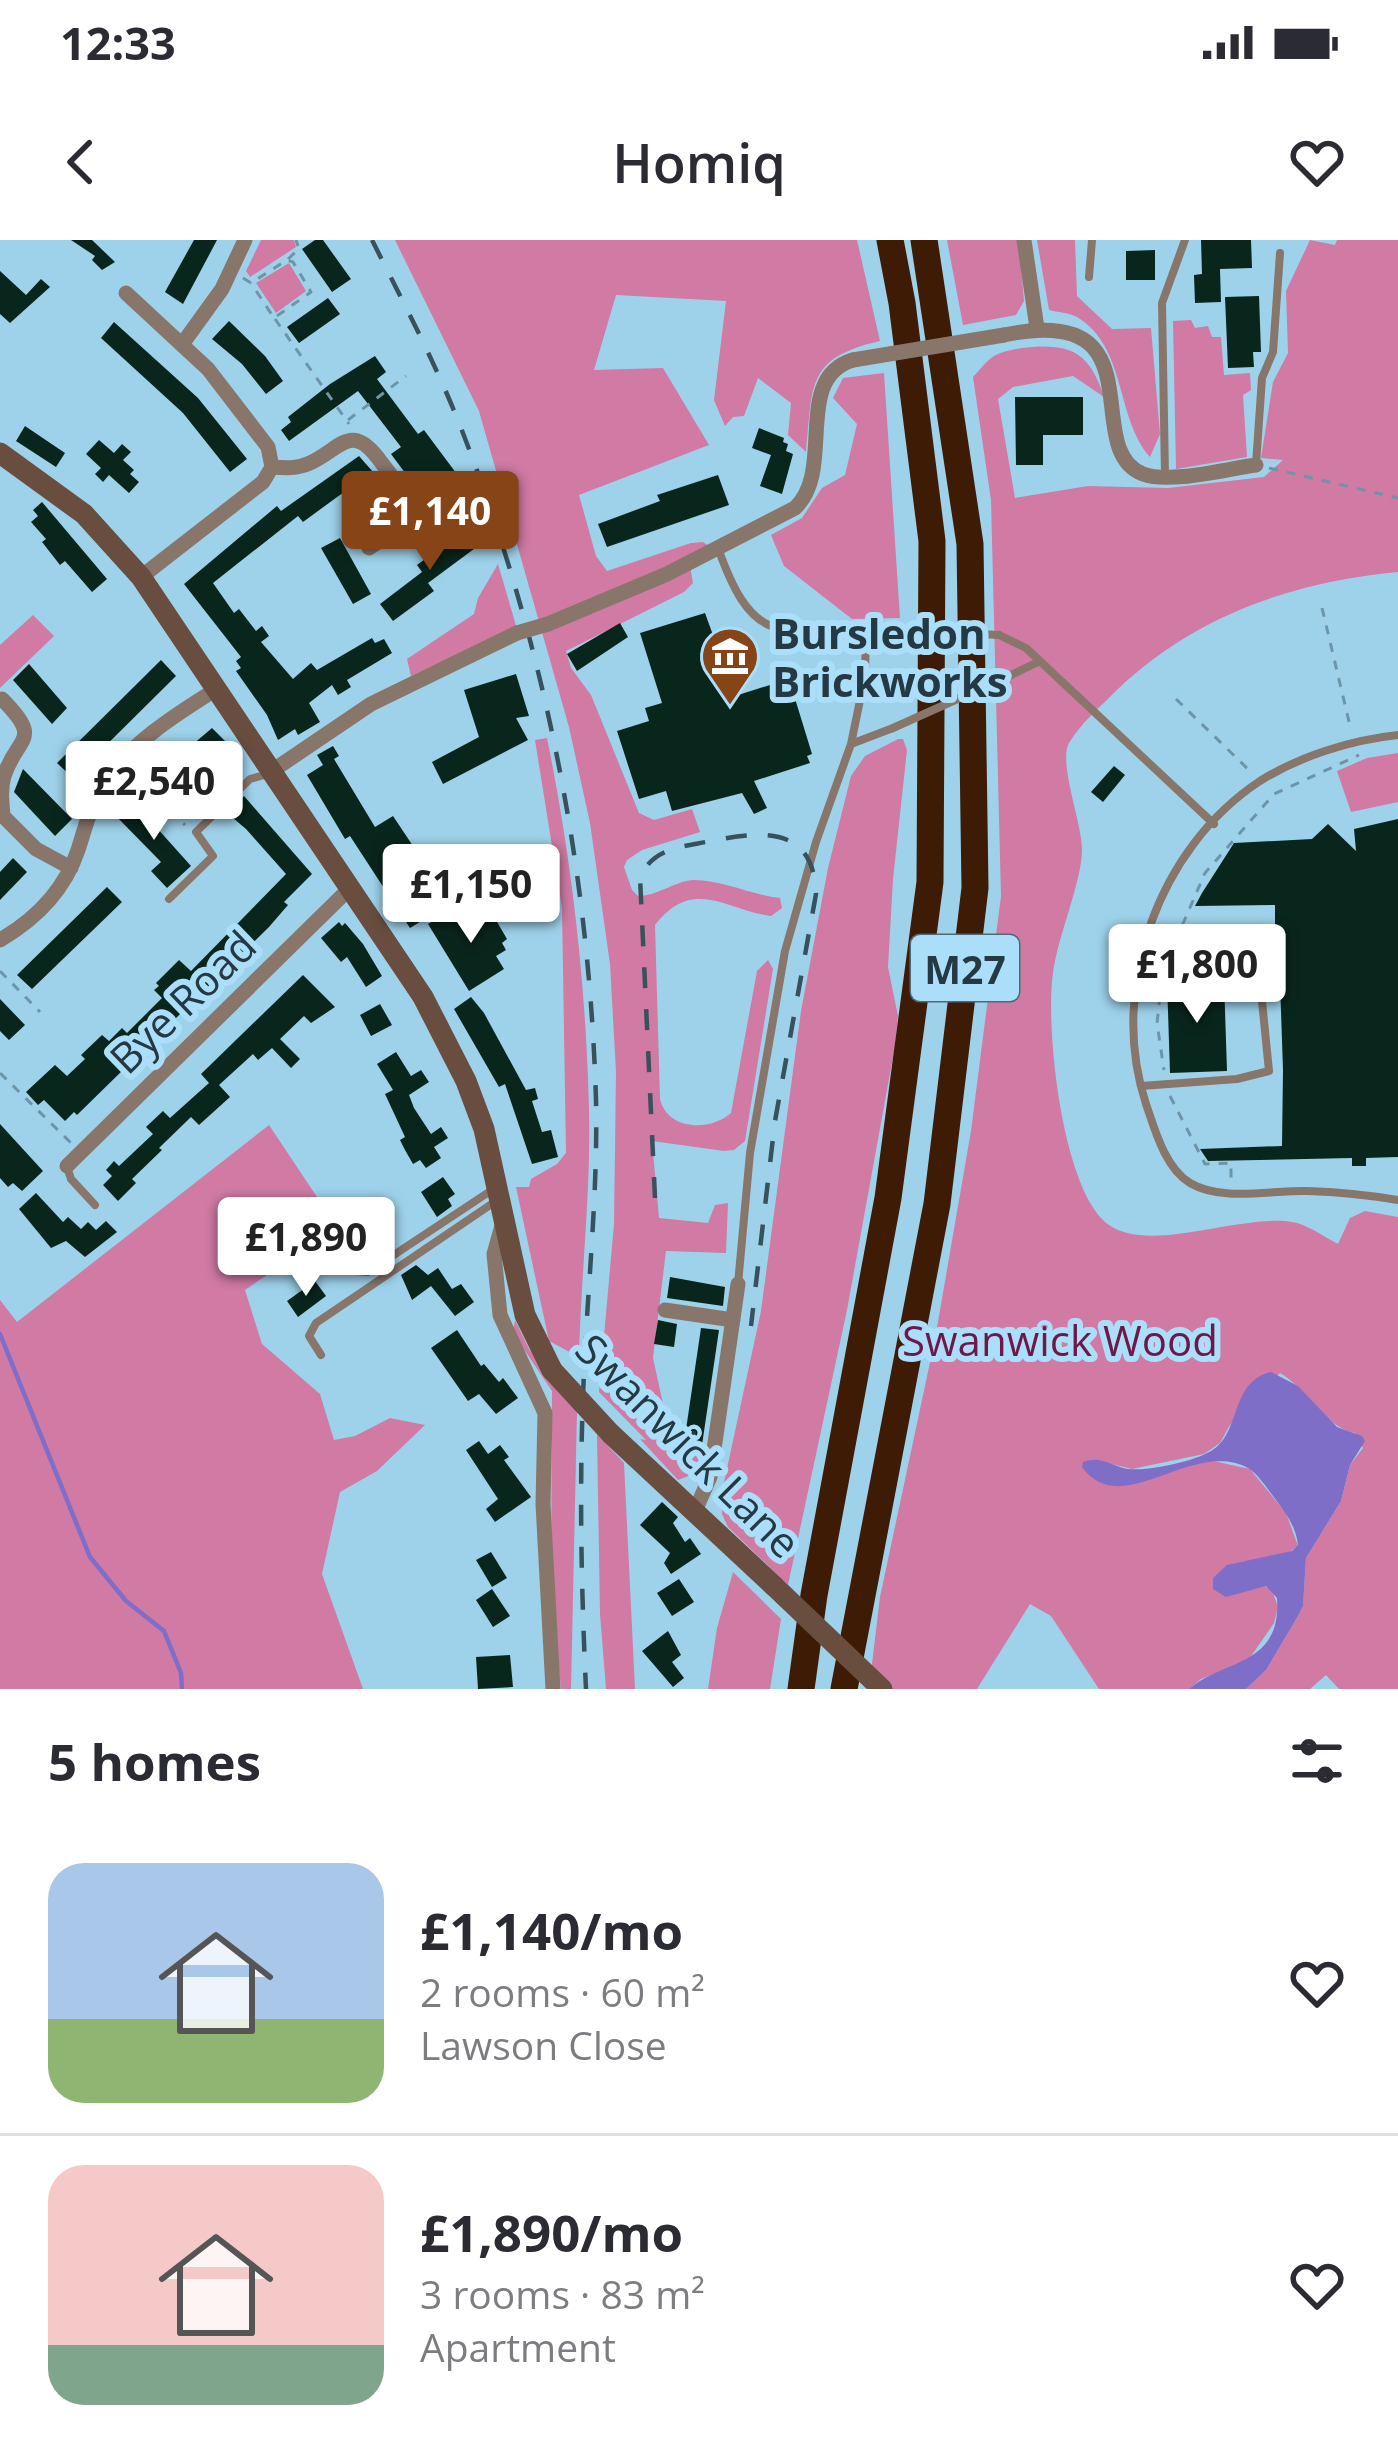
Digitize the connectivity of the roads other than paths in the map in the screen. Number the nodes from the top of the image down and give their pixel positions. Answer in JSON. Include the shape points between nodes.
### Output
{"nodes":[{"id":1,"x":245,"y":240,"type":"edge"},
{"id":2,"x":890,"y":240,"type":"edge"},
{"id":3,"x":924,"y":240,"type":"edge"},
{"id":4,"x":1024,"y":240,"type":"edge"},
{"id":5,"x":1092,"y":240,"type":"edge"},
{"id":6,"x":1185,"y":240,"type":"edge"},
{"id":7,"x":1280,"y":253,"type":"dead end"},
{"id":8,"x":1090,"y":277,"type":"dead end"},
{"id":9,"x":126,"y":293,"type":"dead end"},
{"id":10,"x":1037,"y":328,"type":"junction"},
{"id":11,"x":183,"y":343,"type":"junction"},
{"id":12,"x":0,"y":453,"type":"edge"},
{"id":13,"x":1256,"y":465,"type":"joint"},
{"id":14,"x":272,"y":467,"type":"junction"},
{"id":15,"x":1165,"y":477,"type":"junction"},
{"id":16,"x":718,"y":546,"type":"junction"},
{"id":17,"x":369,"y":548,"type":"dead end"},
{"id":18,"x":141,"y":577,"type":"junction"},
{"id":19,"x":866,"y":630,"type":"junction"},
{"id":20,"x":1040,"y":661,"type":"junction"},
{"id":21,"x":215,"y":689,"type":"junction"},
{"id":22,"x":2,"y":698,"type":"edge"},
{"id":23,"x":1398,"y":735,"type":"edge"},
{"id":24,"x":851,"y":744,"type":"junction"},
{"id":25,"x":269,"y":773,"type":"junction"},
{"id":26,"x":2,"y":814,"type":"edge"},
{"id":27,"x":1214,"y":824,"type":"junction"},
{"id":28,"x":71,"y":868,"type":"junction"},
{"id":29,"x":348,"y":890,"type":"junction"},
{"id":30,"x":169,"y":899,"type":"dead end"},
{"id":31,"x":0,"y":940,"type":"edge"},
{"id":32,"x":1140,"y":965,"type":"junction"},
{"id":33,"x":1141,"y":1086,"type":"junction"},
{"id":34,"x":68,"y":1166,"type":"joint"},
{"id":35,"x":500,"y":1201,"type":"junction"},
{"id":36,"x":1398,"y":1201,"type":"edge"},
{"id":37,"x":95,"y":1205,"type":"dead end"},
{"id":38,"x":333,"y":1269,"type":"dead end"},
{"id":39,"x":738,"y":1284,"type":"joint"},
{"id":40,"x":665,"y":1310,"type":"dead end"},
{"id":41,"x":733,"y":1320,"type":"junction"},
{"id":42,"x":321,"y":1355,"type":"dead end"},
{"id":43,"x":695,"y":1511,"type":"junction"},
{"id":44,"x":550,"y":1688,"type":"edge"},
{"id":45,"x":801,"y":1689,"type":"edge"},
{"id":46,"x":844,"y":1689,"type":"edge"},
{"id":47,"x":882,"y":1689,"type":"edge"}],
"edges":[{"from":1,"to":11,"type":"street"},
{"from":2,"to":45,"type":"highway","number":"M27","via":[[932,541],[930,881],[888,1198]]},
{"from":3,"to":46,"type":"highway","number":"M27","via":[[970,544],[975,888],[937,1204]]},
{"from":4,"to":10,"type":"street"},
{"from":5,"to":8,"type":"lane"},
{"from":6,"to":15,"type":"lane","via":[[1162,303]]},
{"from":7,"to":13,"type":"lane"},
{"from":9,"to":11,"type":"street"},
{"from":10,"to":15,"type":"street","via":[[1066,331],[1092,350],[1108,378],[1124,458],[1142,473]]},
{"from":10,"to":16,"type":"street","bridge":true,"via":[[837,367],[821,392],[806,496]]},
{"from":11,"to":14,"type":"street","via":[[268,446]]},
{"from":12,"to":18,"type":"street","name":"Swanwick Lane","via":[[84,514]]},
{"from":13,"to":15,"type":"street"},
{"from":14,"to":17,"type":"street","via":[[311,463],[342,440],[372,450],[410,512]]},
{"from":14,"to":18,"type":"street"},
{"from":16,"to":19,"type":"lane","via":[[738,597],[770,627],[800,634]]},
{"from":16,"to":25,"type":"street","bridge":true,"via":[[371,704]]},
{"from":18,"to":21,"type":"street","name":"Swanwick Lane"},
{"from":19,"to":20,"type":"lane","bridge":true,"via":[[999,635]]},
{"from":19,"to":24,"type":"lane"},
{"from":20,"to":24,"type":"lane","bridge":true},
{"from":20,"to":27,"type":"lane"},
{"from":21,"to":25,"type":"street","name":"Swanwick Lane"},
{"from":21,"to":28,"type":"street","via":[[161,725],[100,790]]},
{"from":22,"to":26,"type":"street","via":[[25,737],[6,771]]},
{"from":23,"to":27,"type":"lane","via":[[1354,742],[1261,781]]},
{"from":24,"to":39,"type":"lane","via":[[785,951],[750,1153]]},
{"from":25,"to":29,"type":"street","name":"Swanwick Lane"},
{"from":25,"to":30,"type":"lane","via":[[250,779],[196,832],[213,856]]},
{"from":26,"to":28,"type":"street","via":[[36,849]]},
{"from":27,"to":32,"type":"lane","via":[[1161,899]]},
{"from":28,"to":31,"type":"street","via":[[42,909]]},
{"from":29,"to":34,"type":"street","name":"Bye Road"},
{"from":29,"to":35,"type":"street","name":"Swanwick Lane","via":[[446,1037],[484,1129]]},
{"from":32,"to":33,"type":"lane","via":[[1132,1024]]},
{"from":32,"to":33,"type":"lane","via":[[1259,971],[1269,1071]]},
{"from":33,"to":36,"type":"lane","via":[[1180,1176],[1208,1190]]},
{"from":34,"to":37,"type":"lane"},
{"from":35,"to":38,"type":"lane","via":[[368,1272]]},
{"from":35,"to":42,"type":"lane","via":[[322,1318],[309,1336]]},
{"from":35,"to":43,"type":"street","name":"Swanwick Lane","bridge":true,"via":[[525,1315],[553,1370]]},
{"from":35,"to":44,"type":"street","name":"Swanwick Lane","via":[[500,1316],[544,1413]]},
{"from":39,"to":41,"type":"street"},
{"from":40,"to":41,"type":"street"},
{"from":41,"to":43,"type":"street","via":[[710,1477]]},
{"from":43,"to":47,"type":"street","name":"Swanwick Lane","bridge":true}]}
